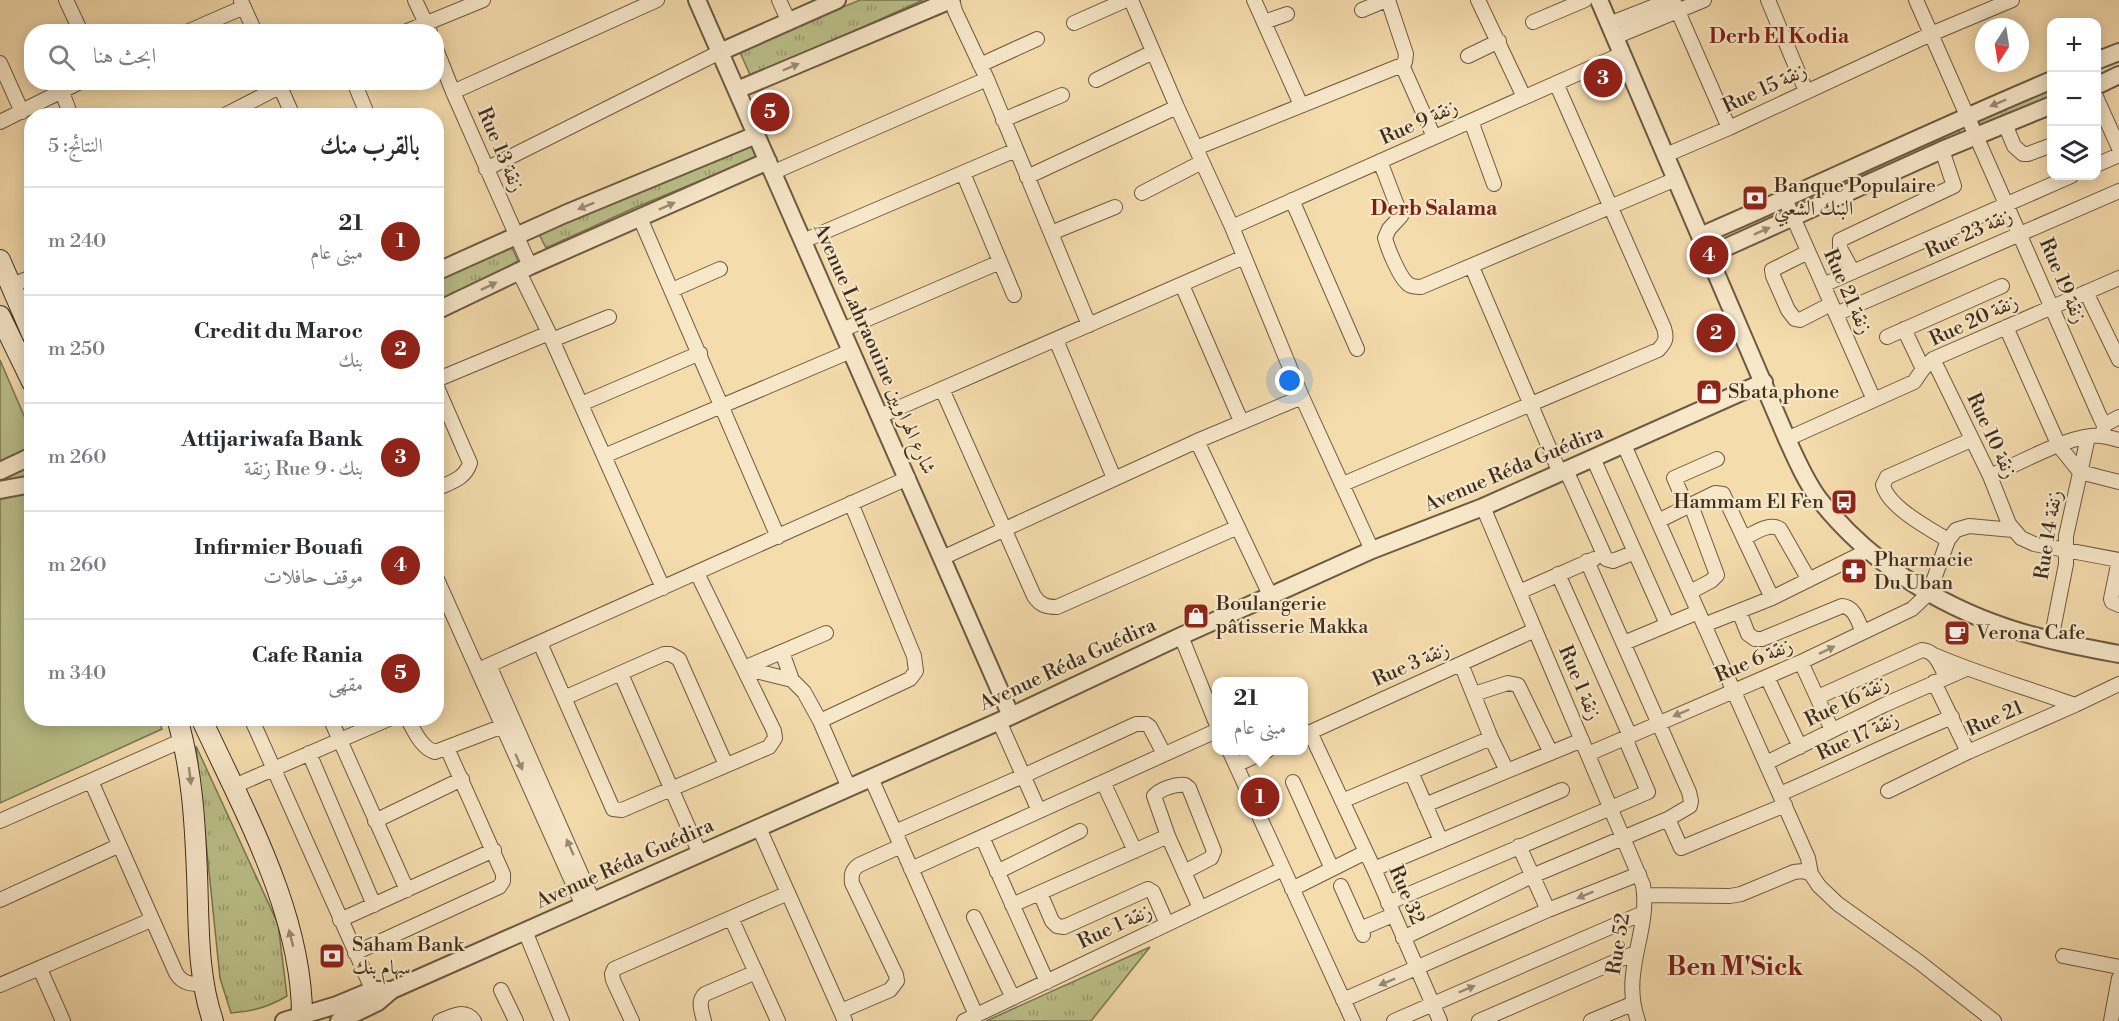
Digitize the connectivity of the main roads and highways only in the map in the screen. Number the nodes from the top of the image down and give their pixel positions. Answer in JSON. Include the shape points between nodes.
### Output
{"nodes":[{"id":1,"x":0,"y":261,"type":"edge"},
{"id":2,"x":24,"y":314,"type":"edge"},
{"id":3,"x":0,"y":316,"type":"edge"},
{"id":4,"x":24,"y":366,"type":"edge"},
{"id":5,"x":179,"y":726,"type":"edge"},
{"id":6,"x":205,"y":726,"type":"edge"},
{"id":7,"x":296,"y":1019,"type":"edge"},
{"id":8,"x":213,"y":1021,"type":"edge"}],
"edges":[{"from":1,"to":2,"type":"main road"},
{"from":3,"to":4,"type":"main road"},
{"from":5,"to":8,"type":"main road","one_way":true,"via":[[193,800],[199,938]]},
{"from":7,"to":6,"type":"main road","one_way":true,"via":[[302,995],[282,903]]}]}
